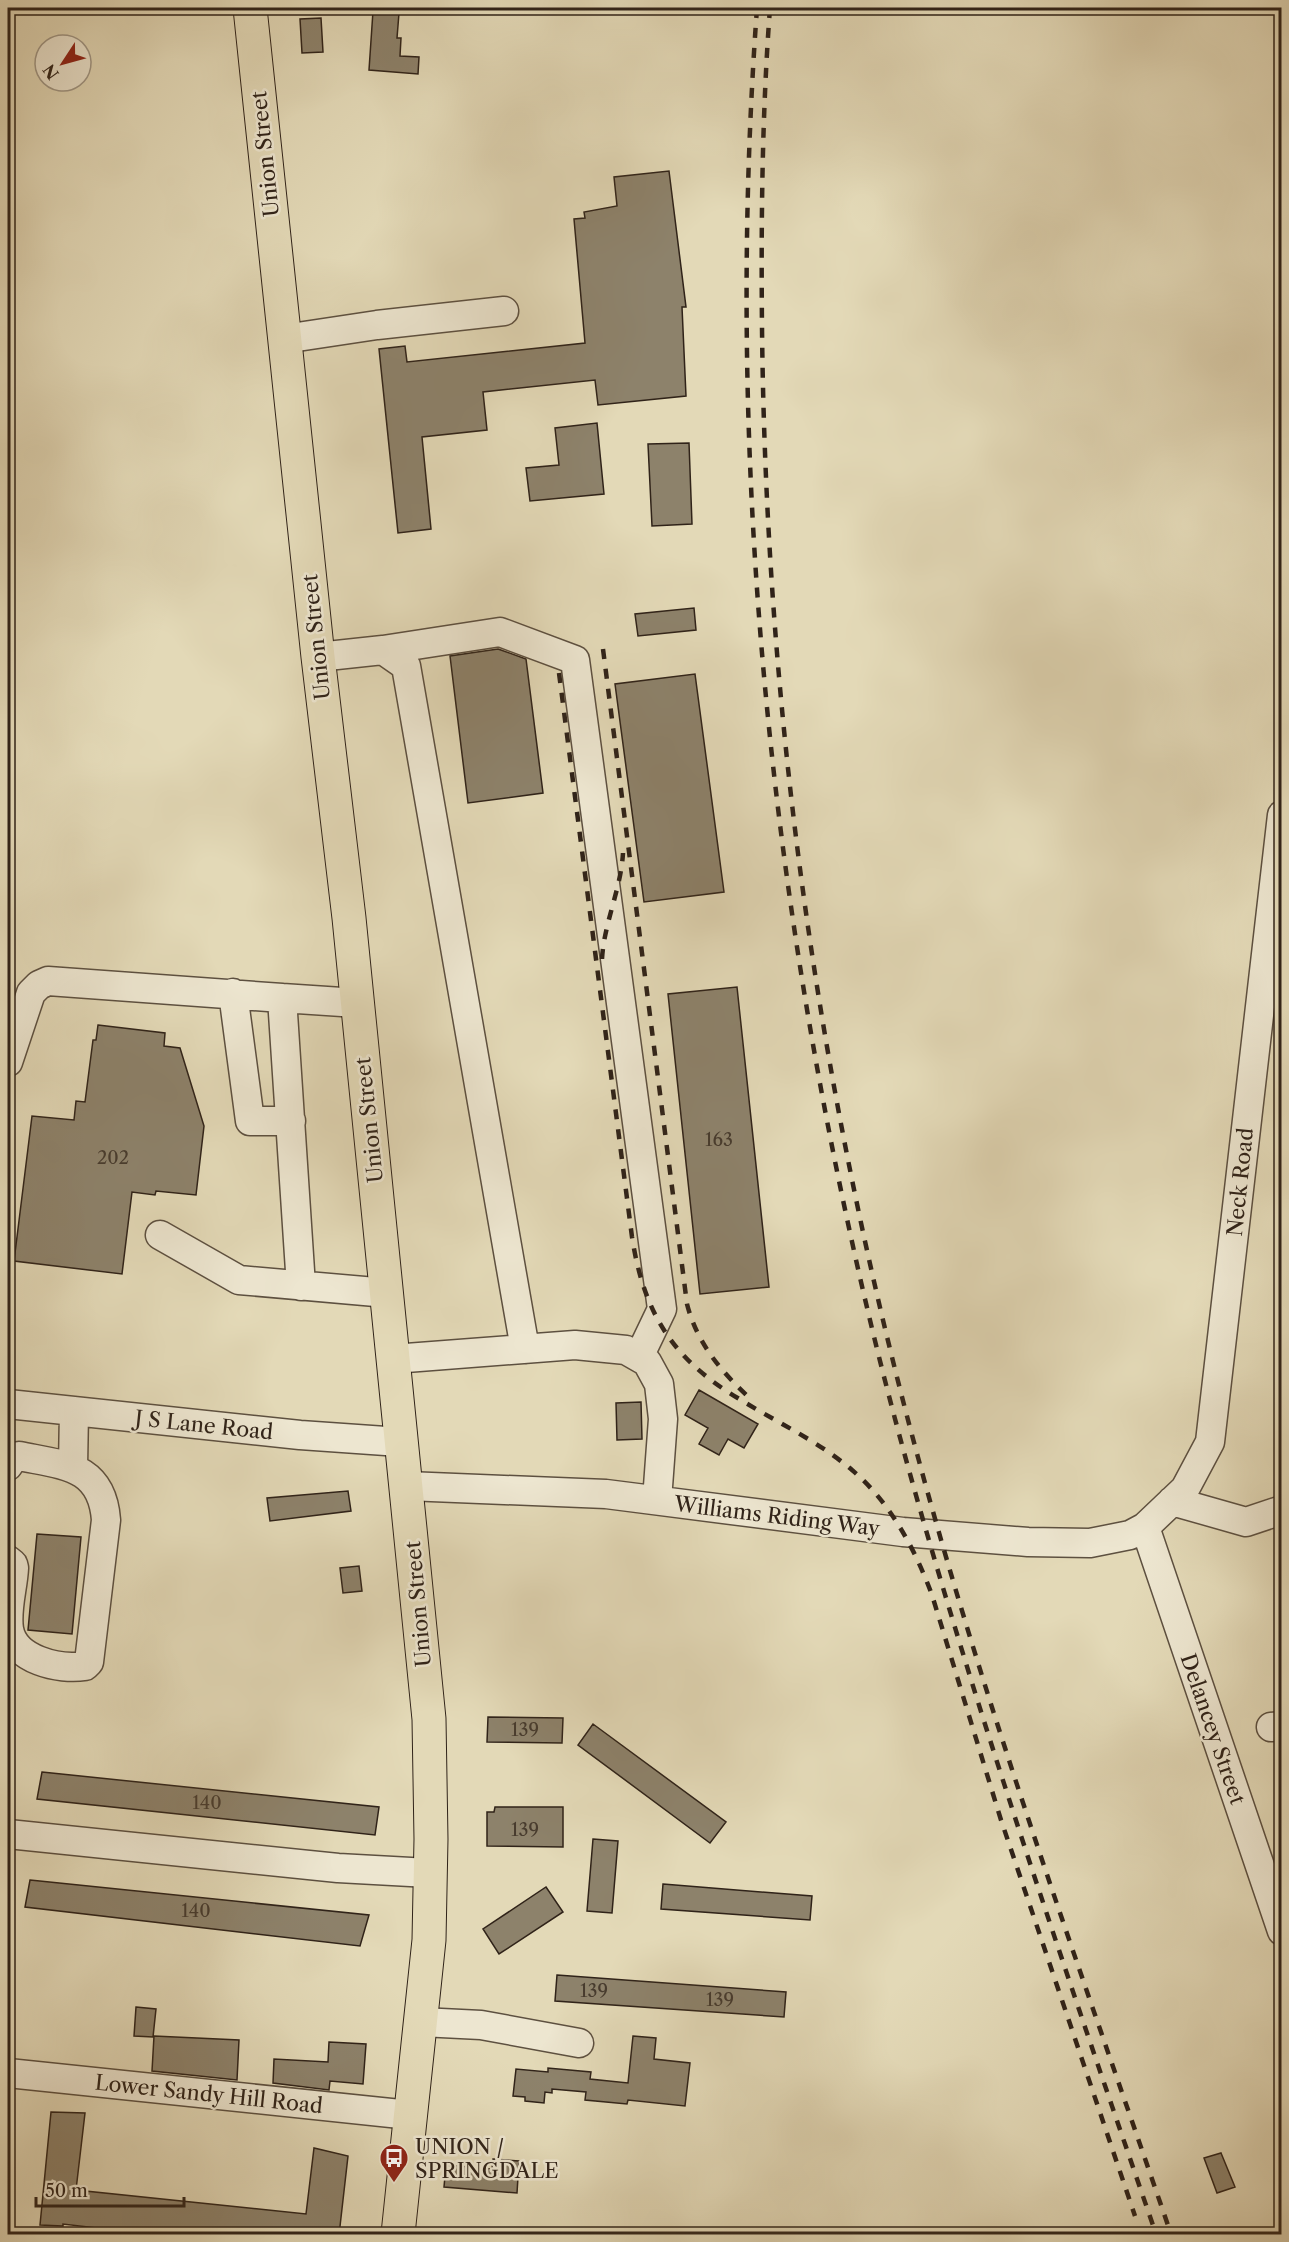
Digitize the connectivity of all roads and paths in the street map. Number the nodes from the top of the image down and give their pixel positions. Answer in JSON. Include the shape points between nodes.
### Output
{"nodes":[{"id":1,"x":250,"y":8,"type":"edge"},
{"id":2,"x":504,"y":311,"type":"dead end"},
{"id":3,"x":284,"y":339,"type":"junction"},
{"id":4,"x":383,"y":650,"type":"junction"},
{"id":5,"x":318,"y":657,"type":"junction"},
{"id":6,"x":1281,"y":815,"type":"edge"},
{"id":7,"x":233,"y":993,"type":"junction"},
{"id":8,"x":282,"y":998,"type":"junction"},
{"id":9,"x":357,"y":1003,"type":"junction"},
{"id":10,"x":8,"y":1062,"type":"edge"},
{"id":11,"x":291,"y":1121,"type":"junction"},
{"id":12,"x":160,"y":1234,"type":"dead end"},
{"id":13,"x":301,"y":1286,"type":"junction"},
{"id":14,"x":387,"y":1293,"type":"junction"},
{"id":15,"x":525,"y":1349,"type":"junction"},
{"id":16,"x":639,"y":1357,"type":"junction"},
{"id":17,"x":393,"y":1359,"type":"junction"},
{"id":18,"x":8,"y":1404,"type":"edge"},
{"id":19,"x":74,"y":1411,"type":"junction"},
{"id":20,"x":400,"y":1442,"type":"junction"},
{"id":21,"x":8,"y":1466,"type":"edge"},
{"id":22,"x":73,"y":1467,"type":"junction"},
{"id":23,"x":406,"y":1486,"type":"junction"},
{"id":24,"x":657,"y":1500,"type":"junction"},
{"id":25,"x":1172,"y":1501,"type":"junction"},
{"id":26,"x":1281,"y":1510,"type":"edge"},
{"id":27,"x":1145,"y":1527,"type":"junction"},
{"id":28,"x":8,"y":1560,"type":"edge"},
{"id":29,"x":8,"y":1834,"type":"edge"},
{"id":30,"x":429,"y":1873,"type":"junction"},
{"id":31,"x":1281,"y":1931,"type":"edge"},
{"id":32,"x":421,"y":2022,"type":"junction"},
{"id":33,"x":579,"y":2043,"type":"dead end"},
{"id":34,"x":8,"y":2073,"type":"edge"},
{"id":35,"x":410,"y":2115,"type":"junction"},
{"id":36,"x":398,"y":2235,"type":"edge"}],
"edges":[{"from":1,"to":3,"type":"main road","name":"Union Street"},
{"from":2,"to":3,"type":"street"},
{"from":3,"to":5,"type":"main road","name":"Union Street"},
{"from":4,"to":5,"type":"street"},
{"from":4,"to":15,"type":"street","via":[[406,666]]},
{"from":4,"to":16,"type":"street","via":[[500,632],[575,660],[662,1309]]},
{"from":5,"to":9,"type":"main road","name":"Union Street"},
{"from":6,"to":25,"type":"street","name":"Neck Road","via":[[1210,1442],[1185,1489]]},
{"from":7,"to":8,"type":"street"},
{"from":7,"to":10,"type":"street","via":[[48,981],[31,993]]},
{"from":7,"to":11,"type":"street","via":[[250,1121]]},
{"from":8,"to":9,"type":"street"},
{"from":8,"to":11,"type":"street"},
{"from":9,"to":14,"type":"main road","name":"Union Street"},
{"from":11,"to":13,"type":"street"},
{"from":12,"to":13,"type":"street","via":[[239,1280]]},
{"from":13,"to":14,"type":"street"},
{"from":14,"to":17,"type":"main road","name":"Union Street"},
{"from":15,"to":16,"type":"street","via":[[575,1345],[626,1350]]},
{"from":15,"to":17,"type":"street"},
{"from":16,"to":24,"type":"street","via":[[647,1362],[659,1384],[663,1419]]},
{"from":17,"to":20,"type":"main road","name":"Union Street"},
{"from":18,"to":19,"type":"street","name":"J S Lane Road"},
{"from":19,"to":20,"type":"street","name":"J S Lane Road"},
{"from":19,"to":22,"type":"street"},
{"from":20,"to":23,"type":"main road","name":"Union Street"},
{"from":21,"to":22,"type":"street","via":[[19,1456]]},
{"from":22,"to":28,"type":"street","via":[[99,1489],[106,1520],[89,1662],[85,1666],[48,1664],[13,1641],[8,1618],[14,1569]]},
{"from":23,"to":24,"type":"street","name":"Williams Riding Way","via":[[606,1494]]},
{"from":23,"to":30,"type":"main road","name":"Union Street","via":[[429,1719]]},
{"from":24,"to":27,"type":"street","name":"Williams Riding Way","via":[[903,1532],[1028,1542],[1090,1543],[1130,1535]]},
{"from":25,"to":26,"type":"street","via":[[1246,1522]]},
{"from":25,"to":27,"type":"street","name":"Neck Road"},
{"from":27,"to":31,"type":"street","name":"Delancey Street"},
{"from":29,"to":30,"type":"street","via":[[338,1868]]},
{"from":30,"to":32,"type":"main road","name":"Union Street","via":[[429,1940]]},
{"from":32,"to":33,"type":"street","via":[[481,2025]]},
{"from":32,"to":35,"type":"main road","name":"Union Street"},
{"from":34,"to":35,"type":"street","name":"Lower Sandy Hill Road"},
{"from":35,"to":36,"type":"main road","name":"Union Street"}]}
